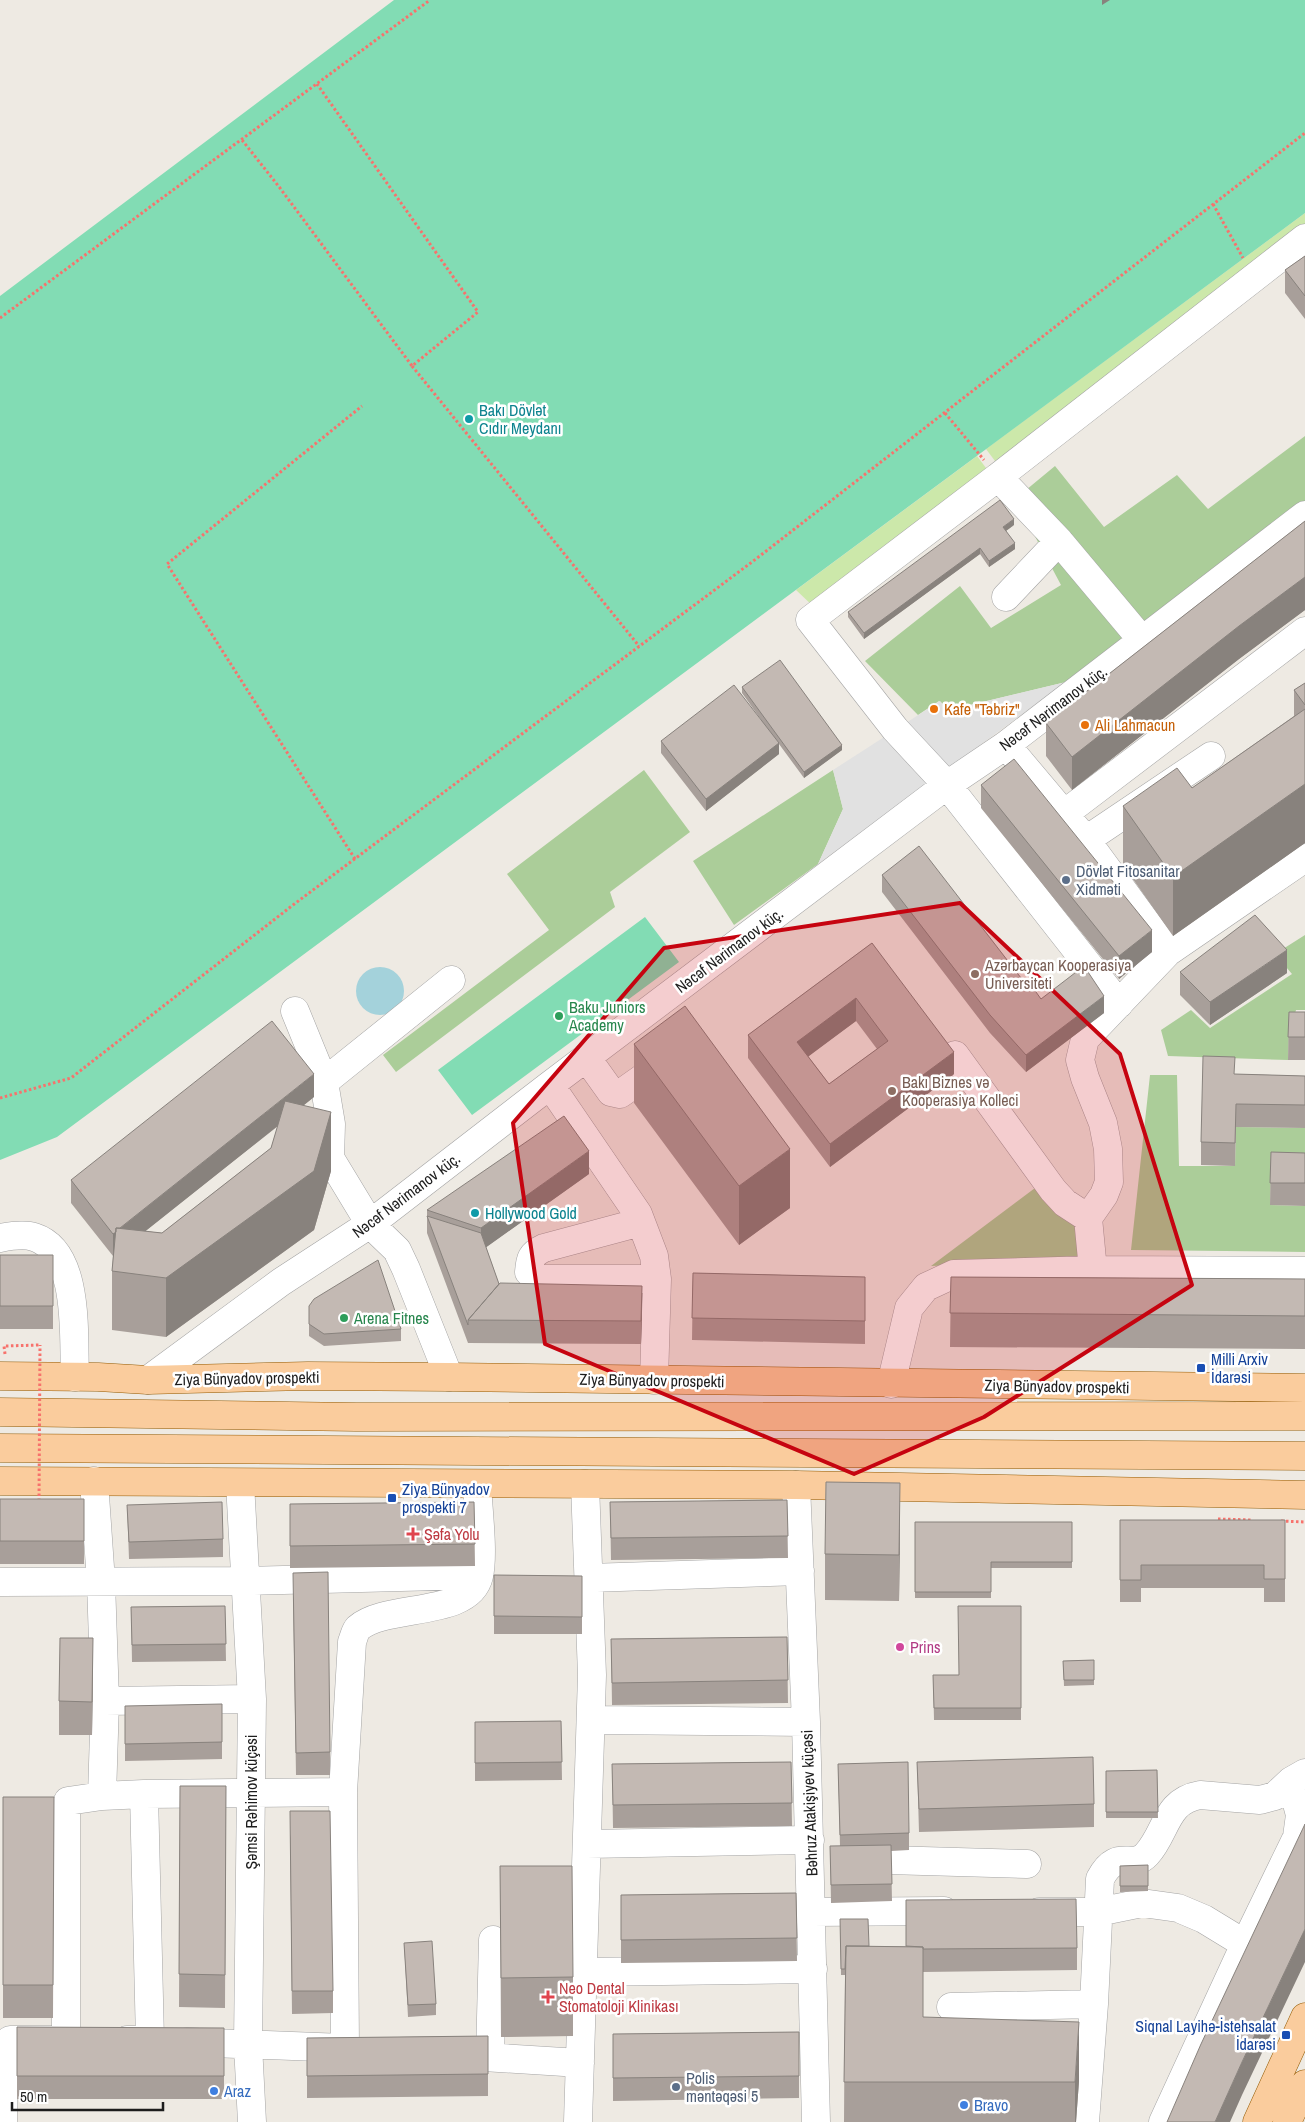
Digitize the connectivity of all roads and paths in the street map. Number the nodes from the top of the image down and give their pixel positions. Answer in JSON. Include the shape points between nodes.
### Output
{"nodes":[{"id":1,"x":430,"y":0,"type":"edge"},
{"id":2,"x":317,"y":84,"type":"junction"},
{"id":3,"x":1305,"y":133,"type":"edge"},
{"id":4,"x":242,"y":140,"type":"junction"},
{"id":5,"x":1213,"y":204,"type":"junction"},
{"id":6,"x":1305,"y":238,"type":"edge"},
{"id":7,"x":1254,"y":278,"type":"junction"},
{"id":8,"x":0,"y":318,"type":"edge"},
{"id":9,"x":412,"y":366,"type":"junction"},
{"id":10,"x":362,"y":406,"type":"dead end"},
{"id":11,"x":945,"y":412,"type":"junction"},
{"id":12,"x":998,"y":477,"type":"junction"},
{"id":13,"x":1305,"y":515,"type":"edge"},
{"id":14,"x":1059,"y":542,"type":"junction"},
{"id":15,"x":1006,"y":597,"type":"dead end"},
{"id":16,"x":1305,"y":631,"type":"edge"},
{"id":17,"x":1142,"y":640,"type":"junction"},
{"id":18,"x":639,"y":646,"type":"junction"},
{"id":19,"x":1006,"y":745,"type":"junction"},
{"id":20,"x":1211,"y":756,"type":"dead end"},
{"id":21,"x":947,"y":786,"type":"junction"},
{"id":22,"x":1064,"y":814,"type":"junction"},
{"id":23,"x":1086,"y":840,"type":"junction"},
{"id":24,"x":1305,"y":858,"type":"edge"},
{"id":25,"x":355,"y":859,"type":"junction"},
{"id":26,"x":1168,"y":952,"type":"junction"},
{"id":27,"x":451,"y":980,"type":"dead end"},
{"id":28,"x":1119,"y":1004,"type":"junction"},
{"id":29,"x":295,"y":1011,"type":"dead end"},
{"id":30,"x":645,"y":1013,"type":"junction"},
{"id":31,"x":955,"y":1056,"type":"dead end"},
{"id":32,"x":586,"y":1058,"type":"junction"},
{"id":33,"x":324,"y":1082,"type":"junction"},
{"id":34,"x":550,"y":1085,"type":"junction"},
{"id":35,"x":0,"y":1098,"type":"edge"},
{"id":36,"x":272,"y":1156,"type":"edge"},
{"id":37,"x":330,"y":1158,"type":"junction"},
{"id":38,"x":1088,"y":1218,"type":"junction"},
{"id":39,"x":642,"y":1222,"type":"junction"},
{"id":40,"x":370,"y":1224,"type":"junction"},
{"id":41,"x":0,"y":1238,"type":"edge"},
{"id":42,"x":1093,"y":1270,"type":"junction"},
{"id":43,"x":1305,"y":1271,"type":"edge"},
{"id":44,"x":657,"y":1279,"type":"junction"},
{"id":45,"x":4,"y":1346,"type":"dead end"},
{"id":46,"x":0,"y":1376,"type":"edge"},
{"id":47,"x":75,"y":1377,"type":"junction"},
{"id":48,"x":449,"y":1377,"type":"junction"},
{"id":49,"x":148,"y":1380,"type":"junction"},
{"id":50,"x":654,"y":1380,"type":"junction"},
{"id":51,"x":891,"y":1384,"type":"junction"},
{"id":52,"x":1305,"y":1388,"type":"edge"},
{"id":53,"x":0,"y":1412,"type":"edge"},
{"id":54,"x":1305,"y":1416,"type":"edge"},
{"id":55,"x":0,"y":1448,"type":"edge"},
{"id":56,"x":1305,"y":1456,"type":"edge"},
{"id":57,"x":0,"y":1481,"type":"edge"},
{"id":58,"x":94,"y":1481,"type":"junction"},
{"id":59,"x":240,"y":1483,"type":"junction"},
{"id":60,"x":478,"y":1484,"type":"junction"},
{"id":61,"x":585,"y":1484,"type":"junction"},
{"id":62,"x":796,"y":1485,"type":"junction"},
{"id":63,"x":1305,"y":1495,"type":"edge"},
{"id":64,"x":39,"y":1504,"type":"edge"},
{"id":65,"x":800,"y":1571,"type":"junction"},
{"id":66,"x":479,"y":1575,"type":"junction"},
{"id":67,"x":589,"y":1578,"type":"junction"},
{"id":68,"x":247,"y":1581,"type":"junction"},
{"id":69,"x":0,"y":1582,"type":"edge"},
{"id":70,"x":101,"y":1582,"type":"junction"},
{"id":71,"x":252,"y":1699,"type":"junction"},
{"id":72,"x":105,"y":1700,"type":"junction"},
{"id":73,"x":592,"y":1720,"type":"junction"},
{"id":74,"x":806,"y":1722,"type":"junction"},
{"id":75,"x":1298,"y":1777,"type":"edge"},
{"id":76,"x":252,"y":1792,"type":"junction"},
{"id":77,"x":343,"y":1792,"type":"junction"},
{"id":78,"x":144,"y":1794,"type":"junction"},
{"id":79,"x":102,"y":1796,"type":"junction"},
{"id":80,"x":587,"y":1844,"type":"junction"},
{"id":81,"x":810,"y":1849,"type":"junction"},
{"id":82,"x":1027,"y":1864,"type":"dead end"},
{"id":83,"x":812,"y":1912,"type":"junction"},
{"id":84,"x":970,"y":1912,"type":"edge"},
{"id":85,"x":1010,"y":1912,"type":"edge"},
{"id":86,"x":1098,"y":1912,"type":"junction"},
{"id":87,"x":493,"y":1940,"type":"dead end"},
{"id":88,"x":1245,"y":1944,"type":"junction"},
{"id":89,"x":813,"y":1969,"type":"junction"},
{"id":90,"x":583,"y":1972,"type":"junction"},
{"id":91,"x":1094,"y":2004,"type":"junction"},
{"id":92,"x":951,"y":2007,"type":"dead end"},
{"id":93,"x":1305,"y":2017,"type":"edge"},
{"id":94,"x":66,"y":2040,"type":"junction"},
{"id":95,"x":150,"y":2040,"type":"junction"},
{"id":96,"x":248,"y":2046,"type":"junction"},
{"id":97,"x":345,"y":2048,"type":"junction"},
{"id":98,"x":374,"y":2050,"type":"edge"},
{"id":99,"x":432,"y":2054,"type":"edge"},
{"id":100,"x":490,"y":2057,"type":"junction"},
{"id":101,"x":580,"y":2063,"type":"junction"},
{"id":102,"x":1305,"y":2084,"type":"edge"},
{"id":103,"x":3,"y":2122,"type":"edge"},
{"id":104,"x":252,"y":2122,"type":"edge"},
{"id":105,"x":578,"y":2122,"type":"edge"},
{"id":106,"x":816,"y":2122,"type":"edge"},
{"id":107,"x":1084,"y":2122,"type":"edge"},
{"id":108,"x":1163,"y":2122,"type":"edge"},
{"id":109,"x":1257,"y":2122,"type":"edge"},
{"id":110,"x":1287,"y":2122,"type":"edge"}],
"edges":[{"from":1,"to":2,"type":"path"},
{"from":2,"to":4,"type":"path"},
{"from":2,"to":9,"type":"path","via":[[478,312]]},
{"from":3,"to":5,"type":"path"},
{"from":4,"to":8,"type":"path"},
{"from":4,"to":9,"type":"path"},
{"from":5,"to":7,"type":"path"},
{"from":5,"to":11,"type":"path"},
{"from":6,"to":7,"type":"street"},
{"from":7,"to":12,"type":"street"},
{"from":9,"to":18,"type":"path"},
{"from":10,"to":25,"type":"path","via":[[166,564]]},
{"from":11,"to":12,"type":"path"},
{"from":11,"to":18,"type":"path"},
{"from":12,"to":14,"type":"street"},
{"from":12,"to":21,"type":"street","via":[[810,620],[895,729]]},
{"from":13,"to":17,"type":"street","name":"Nəcəf Nərimanov küç."},
{"from":14,"to":15,"type":"street"},
{"from":14,"to":17,"type":"street"},
{"from":16,"to":22,"type":"street"},
{"from":17,"to":19,"type":"street","name":"Nəcəf Nərimanov küç."},
{"from":18,"to":25,"type":"path"},
{"from":19,"to":21,"type":"street","name":"Nəcəf Nərimanov küç."},
{"from":19,"to":22,"type":"street"},
{"from":20,"to":23,"type":"street"},
{"from":21,"to":28,"type":"street"},
{"from":21,"to":30,"type":"street","name":"Nəcəf Nərimanov küç."},
{"from":22,"to":23,"type":"street"},
{"from":23,"to":26,"type":"street"},
{"from":24,"to":26,"type":"street"},
{"from":25,"to":35,"type":"path","via":[[71,1078]]},
{"from":26,"to":28,"type":"street"},
{"from":27,"to":33,"type":"street"},
{"from":28,"to":38,"type":"street","via":[[1085,1039],[1081,1048],[1080,1060],[1103,1123],[1108,1149],[1109,1182],[1104,1196]]},
{"from":29,"to":33,"type":"street"},
{"from":30,"to":32,"type":"street","name":"Nəcəf Nərimanov küç."},
{"from":30,"to":32,"type":"street","via":[[666,1056],[663,1064],[616,1094],[611,1092]]},
{"from":31,"to":38,"type":"street","via":[[1053,1190],[1065,1203]]},
{"from":32,"to":34,"type":"street","name":"Nəcəf Nərimanov küç."},
{"from":33,"to":37,"type":"street","via":[[332,1124]]},
{"from":34,"to":39,"type":"street"},
{"from":34,"to":40,"type":"street","name":"Nəcəf Nərimanov küç."},
{"from":36,"to":37,"type":"street","via":[[299,1149],[318,1151]]},
{"from":37,"to":40,"type":"street"},
{"from":38,"to":42,"type":"street"},
{"from":39,"to":44,"type":"street","via":[[654,1256]]},
{"from":39,"to":44,"type":"street","via":[[544,1248],[535,1252],[529,1272],[536,1279]]},
{"from":40,"to":48,"type":"street","via":[[397,1250]]},
{"from":40,"to":49,"type":"street","name":"Nəcəf Nərimanov küç.","via":[[281,1282]]},
{"from":41,"to":47,"type":"street","via":[[33,1236],[49,1244],[62,1262],[70,1284]]},
{"from":42,"to":43,"type":"street"},
{"from":42,"to":51,"type":"street","via":[[954,1274],[926,1287],[909,1308]]},
{"from":44,"to":50,"type":"street"},
{"from":45,"to":64,"type":"path","bridge":true,"via":[[40,1345]]},
{"from":46,"to":47,"type":"main road","name":"Ziya Bünyadov prospekti"},
{"from":47,"to":49,"type":"main road","name":"Ziya Bünyadov prospekti"},
{"from":48,"to":49,"type":"main road","name":"Ziya Bünyadov prospekti"},
{"from":48,"to":50,"type":"main road","name":"Ziya Bünyadov prospekti"},
{"from":50,"to":51,"type":"main road","name":"Ziya Bünyadov prospekti"},
{"from":51,"to":52,"type":"main road","name":"Ziya Bünyadov prospekti"},
{"from":53,"to":54,"type":"main road","name":"Ziya Bünyadov prospekti","via":[[356,1417]]},
{"from":55,"to":56,"type":"main road"},
{"from":57,"to":58,"type":"main road"},
{"from":58,"to":59,"type":"main road"},
{"from":58,"to":70,"type":"street"},
{"from":59,"to":60,"type":"main road"},
{"from":59,"to":68,"type":"street","name":"Şəmsi Rəhimov küçəsi"},
{"from":60,"to":61,"type":"main road"},
{"from":60,"to":66,"type":"street"},
{"from":61,"to":62,"type":"main road"},
{"from":61,"to":67,"type":"street"},
{"from":62,"to":63,"type":"main road"},
{"from":62,"to":65,"type":"street","name":"Bəhruz Atakişiyev küçəsi"},
{"from":65,"to":67,"type":"street"},
{"from":65,"to":74,"type":"street","name":"Bəhruz Atakişiyev küçəsi"},
{"from":66,"to":68,"type":"street"},
{"from":66,"to":77,"type":"street","via":[[475,1587],[462,1598],[371,1620],[357,1629],[352,1642]]},
{"from":67,"to":73,"type":"street"},
{"from":68,"to":70,"type":"street"},
{"from":68,"to":71,"type":"street","name":"Şəmsi Rəhimov küçəsi"},
{"from":69,"to":70,"type":"street"},
{"from":70,"to":72,"type":"street"},
{"from":71,"to":72,"type":"street"},
{"from":71,"to":76,"type":"street","name":"Şəmsi Rəhimov küçəsi"},
{"from":72,"to":79,"type":"street"},
{"from":73,"to":74,"type":"street"},
{"from":73,"to":80,"type":"street"},
{"from":74,"to":81,"type":"street","name":"Bəhruz Atakişiyev küçəsi"},
{"from":75,"to":86,"type":"street","via":[[1275,1796],[1260,1800],[1200,1795],[1181,1803],[1168,1815],[1162,1832],[1142,1859],[1114,1861],[1106,1868],[1100,1879]]},
{"from":75,"to":88,"type":"street","via":[[1300,1815],[1297,1837]]},
{"from":76,"to":77,"type":"street"},
{"from":76,"to":78,"type":"street"},
{"from":76,"to":96,"type":"street","name":"Şəmsi Rəhimov küçəsi"},
{"from":77,"to":97,"type":"street"},
{"from":78,"to":79,"type":"street"},
{"from":78,"to":95,"type":"street"},
{"from":79,"to":94,"type":"street","via":[[68,1801],[66,1806]]},
{"from":80,"to":81,"type":"street"},
{"from":80,"to":90,"type":"street"},
{"from":81,"to":82,"type":"street"},
{"from":81,"to":83,"type":"street","name":"Bəhruz Atakişiyev küçəsi"},
{"from":83,"to":84,"type":"street"},
{"from":83,"to":89,"type":"street","name":"Bəhruz Atakişiyev küçəsi"},
{"from":85,"to":86,"type":"street"},
{"from":86,"to":88,"type":"street","via":[[1142,1903],[1178,1908],[1204,1919]]},
{"from":86,"to":91,"type":"street"},
{"from":87,"to":100,"type":"street"},
{"from":88,"to":108,"type":"street"},
{"from":89,"to":90,"type":"street"},
{"from":89,"to":106,"type":"street","name":"Bəhruz Atakişiyev küçəsi"},
{"from":90,"to":101,"type":"street"},
{"from":91,"to":92,"type":"street"},
{"from":91,"to":107,"type":"street"},
{"from":93,"to":109,"type":"main road"},
{"from":94,"to":95,"type":"street"},
{"from":94,"to":103,"type":"street","via":[[10,2040],[6,2043]]},
{"from":95,"to":96,"type":"street"},
{"from":96,"to":97,"type":"street"},
{"from":96,"to":104,"type":"street","name":"Şəmsi Rəhimov küçəsi"},
{"from":97,"to":98,"type":"street"},
{"from":99,"to":100,"type":"street"},
{"from":100,"to":101,"type":"street"},
{"from":101,"to":105,"type":"street"},
{"from":102,"to":110,"type":"main road"}]}
